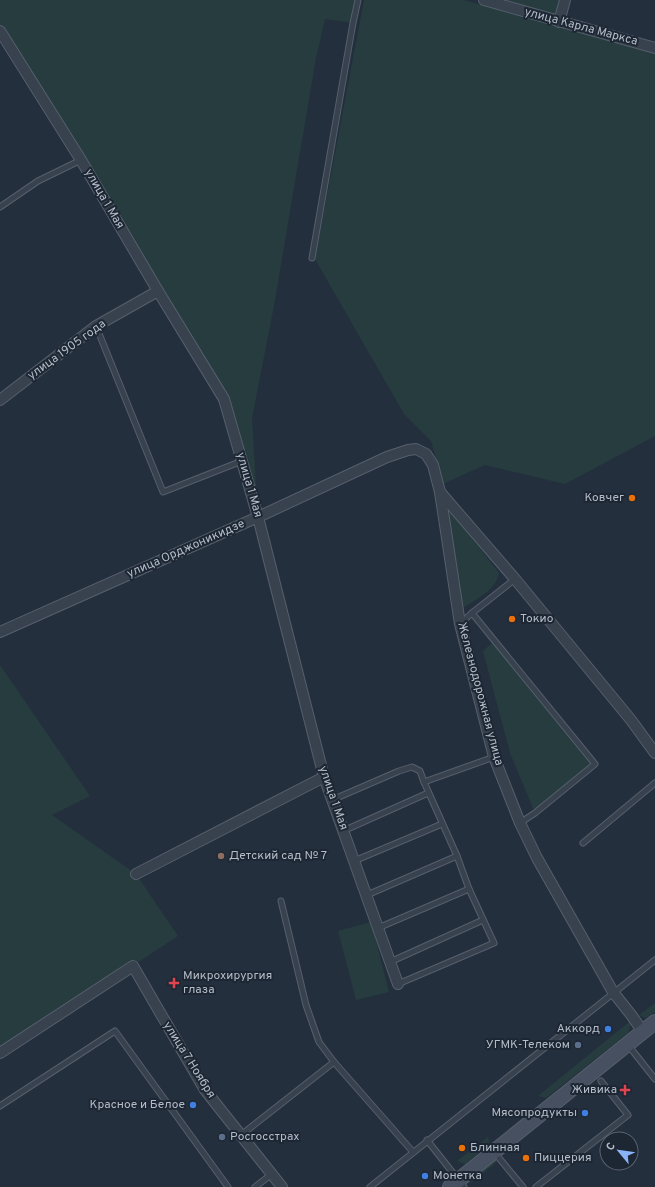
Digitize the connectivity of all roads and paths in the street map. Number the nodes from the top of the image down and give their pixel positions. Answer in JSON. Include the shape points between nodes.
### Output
{"nodes":[{"id":1,"x":358,"y":0,"type":"edge"},
{"id":2,"x":484,"y":0,"type":"edge"},
{"id":3,"x":565,"y":0,"type":"edge"},
{"id":4,"x":559,"y":22,"type":"junction"},
{"id":5,"x":0,"y":31,"type":"edge"},
{"id":6,"x":3,"y":43,"type":"edge"},
{"id":7,"x":655,"y":48,"type":"edge"},
{"id":8,"x":81,"y":160,"type":"junction"},
{"id":9,"x":0,"y":207,"type":"edge"},
{"id":10,"x":312,"y":258,"type":"dead end"},
{"id":11,"x":158,"y":291,"type":"junction"},
{"id":12,"x":96,"y":326,"type":"junction"},
{"id":13,"x":0,"y":400,"type":"edge"},
{"id":14,"x":416,"y":449,"type":"joint"},
{"id":15,"x":242,"y":461,"type":"junction"},
{"id":16,"x":440,"y":492,"type":"junction"},
{"id":17,"x":258,"y":517,"type":"junction"},
{"id":18,"x":515,"y":579,"type":"junction"},
{"id":19,"x":472,"y":613,"type":"junction"},
{"id":20,"x":460,"y":624,"type":"junction"},
{"id":21,"x":0,"y":632,"type":"edge"},
{"id":22,"x":655,"y":753,"type":"edge"},
{"id":23,"x":494,"y":757,"type":"junction"},
{"id":24,"x":324,"y":777,"type":"junction"},
{"id":25,"x":424,"y":782,"type":"junction"},
{"id":26,"x":655,"y":782,"type":"edge"},
{"id":27,"x":428,"y":793,"type":"junction"},
{"id":28,"x":332,"y":800,"type":"junction"},
{"id":29,"x":520,"y":823,"type":"junction"},
{"id":30,"x":442,"y":824,"type":"junction"},
{"id":31,"x":343,"y":831,"type":"junction"},
{"id":32,"x":583,"y":843,"type":"dead end"},
{"id":33,"x":457,"y":856,"type":"junction"},
{"id":34,"x":354,"y":861,"type":"junction"},
{"id":35,"x":136,"y":874,"type":"dead end"},
{"id":36,"x":469,"y":889,"type":"junction"},
{"id":37,"x":367,"y":896,"type":"junction"},
{"id":38,"x":281,"y":901,"type":"dead end"},
{"id":39,"x":483,"y":920,"type":"junction"},
{"id":40,"x":378,"y":928,"type":"junction"},
{"id":41,"x":655,"y":960,"type":"edge"},
{"id":42,"x":390,"y":962,"type":"junction"},
{"id":43,"x":398,"y":984,"type":"joint"},
{"id":44,"x":613,"y":992,"type":"junction"},
{"id":45,"x":655,"y":1022,"type":"edge"},
{"id":46,"x":642,"y":1032,"type":"junction"},
{"id":47,"x":627,"y":1044,"type":"junction"},
{"id":48,"x":0,"y":1053,"type":"edge"},
{"id":49,"x":334,"y":1062,"type":"junction"},
{"id":50,"x":655,"y":1079,"type":"edge"},
{"id":51,"x":601,"y":1081,"type":"dead end"},
{"id":52,"x":0,"y":1106,"type":"edge"},
{"id":53,"x":241,"y":1135,"type":"junction"},
{"id":54,"x":427,"y":1140,"type":"junction"},
{"id":55,"x":413,"y":1152,"type":"junction"},
{"id":56,"x":493,"y":1152,"type":"junction"},
{"id":57,"x":272,"y":1174,"type":"junction"},
{"id":58,"x":457,"y":1185,"type":"edge"},
{"id":59,"x":228,"y":1187,"type":"edge"},
{"id":60,"x":255,"y":1187,"type":"edge"},
{"id":61,"x":282,"y":1187,"type":"edge"},
{"id":62,"x":370,"y":1187,"type":"edge"},
{"id":63,"x":523,"y":1187,"type":"edge"},
{"id":64,"x":536,"y":1187,"type":"edge"}],
"edges":[{"from":1,"to":10,"type":"lane"},
{"from":2,"to":4,"type":"street","name":"улица Карла Маркса"},
{"from":3,"to":4,"type":"street"},
{"from":4,"to":7,"type":"street","name":"улица Карла Маркса"},
{"from":5,"to":6,"type":"street","name":"улица 1 Мая"},
{"from":6,"to":8,"type":"street","name":"улица 1 Мая"},
{"from":8,"to":9,"type":"lane","via":[[38,181]]},
{"from":8,"to":11,"type":"street","name":"улица 1 Мая"},
{"from":11,"to":12,"type":"street","name":"улица 1905 года"},
{"from":11,"to":15,"type":"street","name":"улица 1 Мая","via":[[224,399]]},
{"from":12,"to":13,"type":"street","name":"улица 1905 года"},
{"from":12,"to":15,"type":"lane","via":[[163,492]]},
{"from":14,"to":16,"type":"street","name":"Железнодорожная улица","via":[[426,454],[433,465]]},
{"from":14,"to":17,"type":"street","name":"улица Орджоникидзе","via":[[387,457]]},
{"from":15,"to":17,"type":"street","name":"улица 1 Мая"},
{"from":16,"to":18,"type":"street"},
{"from":16,"to":20,"type":"street","name":"Железнодорожная улица"},
{"from":17,"to":21,"type":"street","name":"улица Орджоникидзе"},
{"from":17,"to":24,"type":"street","name":"улица 1 Мая"},
{"from":18,"to":19,"type":"lane"},
{"from":18,"to":22,"type":"street"},
{"from":19,"to":20,"type":"lane"},
{"from":19,"to":29,"type":"lane","via":[[595,764],[535,814]]},
{"from":20,"to":23,"type":"street","name":"Железнодорожная улица"},
{"from":23,"to":25,"type":"lane"},
{"from":23,"to":29,"type":"street","name":"Железнодорожная улица"},
{"from":24,"to":28,"type":"street","name":"улица 1 Мая"},
{"from":24,"to":35,"type":"street"},
{"from":25,"to":27,"type":"lane"},
{"from":25,"to":28,"type":"lane","via":[[420,771],[412,767]]},
{"from":26,"to":32,"type":"lane"},
{"from":27,"to":30,"type":"lane"},
{"from":27,"to":31,"type":"lane"},
{"from":28,"to":31,"type":"street","name":"улица 1 Мая"},
{"from":29,"to":44,"type":"street","name":"Железнодорожная улица"},
{"from":30,"to":33,"type":"lane"},
{"from":30,"to":34,"type":"lane"},
{"from":31,"to":34,"type":"street","name":"улица 1 Мая"},
{"from":33,"to":36,"type":"lane"},
{"from":33,"to":37,"type":"lane"},
{"from":34,"to":37,"type":"street","name":"улица 1 Мая"},
{"from":36,"to":39,"type":"lane"},
{"from":36,"to":40,"type":"lane"},
{"from":37,"to":40,"type":"street","name":"улица 1 Мая"},
{"from":38,"to":49,"type":"lane","via":[[306,1005],[319,1042]]},
{"from":39,"to":42,"type":"lane"},
{"from":39,"to":43,"type":"lane","via":[[494,943]]},
{"from":40,"to":42,"type":"street","name":"улица 1 Мая"},
{"from":41,"to":44,"type":"lane"},
{"from":42,"to":43,"type":"street","name":"улица 1 Мая"},
{"from":44,"to":46,"type":"street","name":"Железнодорожная улица"},
{"from":44,"to":54,"type":"lane"},
{"from":45,"to":46,"type":"main road"},
{"from":46,"to":47,"type":"main road"},
{"from":47,"to":50,"type":"lane"},
{"from":47,"to":56,"type":"main road"},
{"from":48,"to":53,"type":"street","name":"улица 7 Ноября","via":[[133,966],[205,1090]]},
{"from":49,"to":53,"type":"lane"},
{"from":49,"to":55,"type":"lane"},
{"from":51,"to":64,"type":"lane","via":[[628,1115]]},
{"from":52,"to":59,"type":"lane","via":[[115,1031]]},
{"from":53,"to":57,"type":"street","name":"улица 7 Ноября"},
{"from":54,"to":55,"type":"lane"},
{"from":54,"to":58,"type":"lane"},
{"from":55,"to":62,"type":"lane"},
{"from":56,"to":58,"type":"main road"},
{"from":56,"to":63,"type":"lane"},
{"from":57,"to":60,"type":"lane"},
{"from":57,"to":61,"type":"street","name":"улица 7 Ноября"}]}
